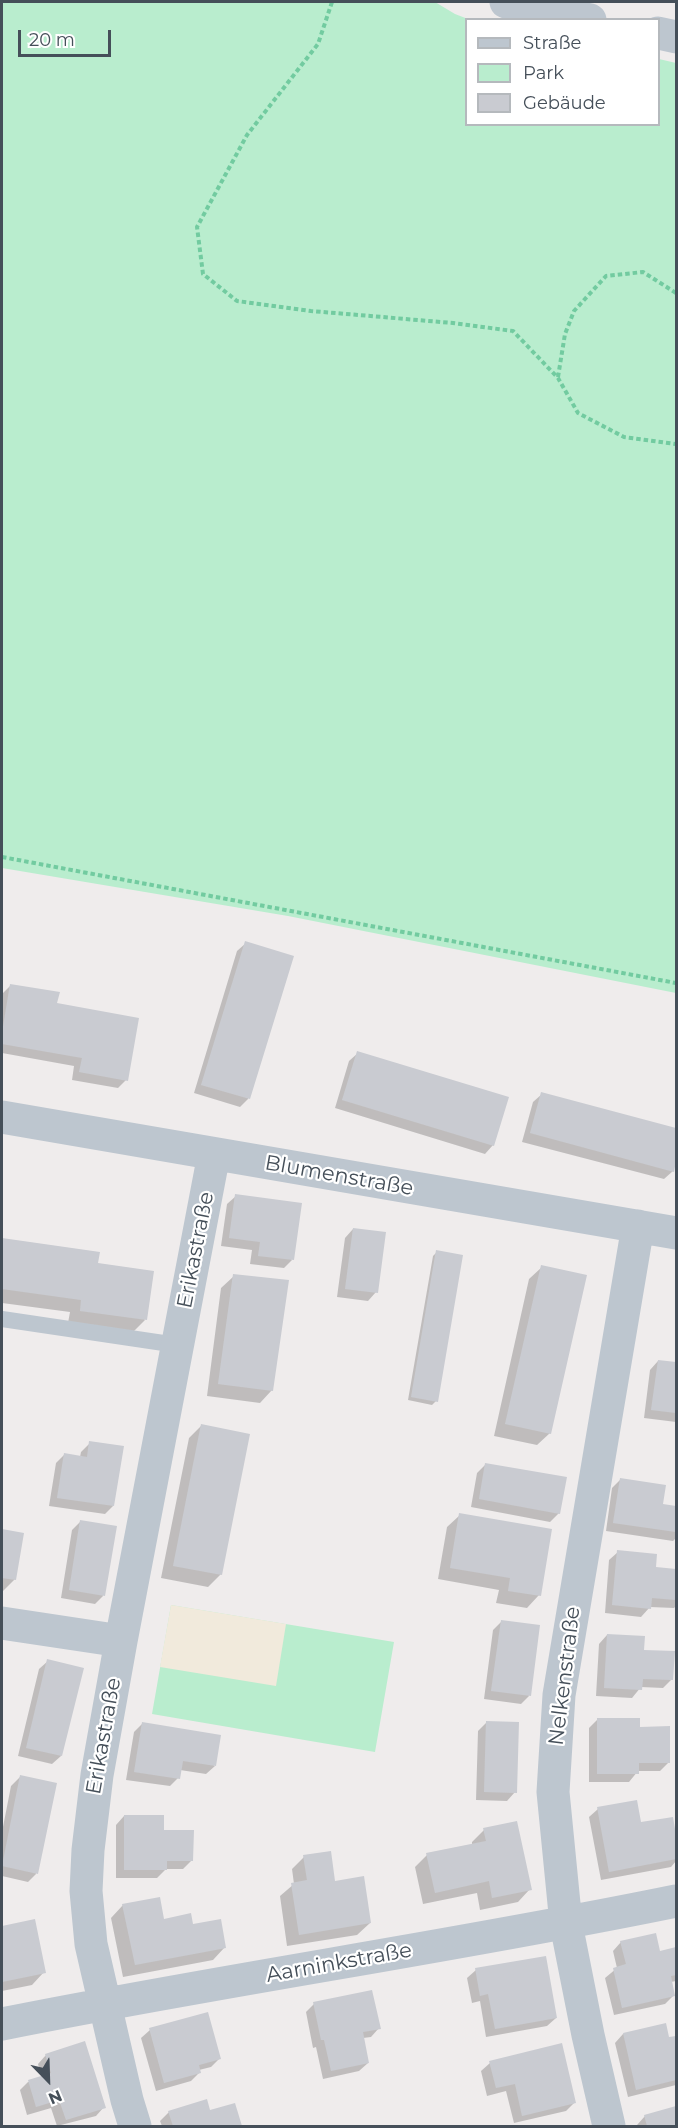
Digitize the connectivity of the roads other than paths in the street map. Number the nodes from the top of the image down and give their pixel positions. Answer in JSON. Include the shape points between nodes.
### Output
{"nodes":[{"id":1,"x":506,"y":2,"type":"edge"},
{"id":2,"x":581,"y":18,"type":"edge"},
{"id":3,"x":660,"y":33,"type":"edge"},
{"id":4,"x":676,"y":37,"type":"edge"},
{"id":5,"x":2,"y":1118,"type":"edge"},
{"id":6,"x":214,"y":1154,"type":"junction"},
{"id":7,"x":638,"y":1226,"type":"junction"},
{"id":8,"x":676,"y":1233,"type":"edge"},
{"id":9,"x":2,"y":1320,"type":"edge"},
{"id":10,"x":177,"y":1345,"type":"junction"},
{"id":11,"x":2,"y":1623,"type":"edge"},
{"id":12,"x":121,"y":1641,"type":"junction"},
{"id":13,"x":676,"y":1901,"type":"edge"},
{"id":14,"x":566,"y":1924,"type":"junction"},
{"id":15,"x":104,"y":2004,"type":"junction"},
{"id":16,"x":2,"y":2024,"type":"edge"},
{"id":17,"x":135,"y":2127,"type":"edge"},
{"id":18,"x":609,"y":2127,"type":"edge"}],
"edges":[{"from":1,"to":2,"type":"street"},
{"from":3,"to":4,"type":"street"},
{"from":5,"to":6,"type":"street","name":"Blumenstraße"},
{"from":6,"to":7,"type":"street","name":"Blumenstraße"},
{"from":6,"to":10,"type":"street","name":"Erikastraße"},
{"from":7,"to":8,"type":"street","name":"Blumenstraße"},
{"from":7,"to":14,"type":"street","name":"Nelkenstraße","via":[[558,1695],[553,1792]]},
{"from":9,"to":10,"type":"lane"},
{"from":10,"to":12,"type":"street","name":"Erikastraße"},
{"from":11,"to":12,"type":"street"},
{"from":12,"to":15,"type":"street","name":"Erikastraße","via":[[97,1775],[86,1891],[91,1944]]},
{"from":13,"to":14,"type":"street","name":"Aarninkstraße"},
{"from":14,"to":15,"type":"street","name":"Aarninkstraße"},
{"from":14,"to":18,"type":"street","name":"Nelkenstraße"},
{"from":15,"to":16,"type":"street","name":"Aarninkstraße"},
{"from":15,"to":17,"type":"street","name":"Erikastraße"}]}
